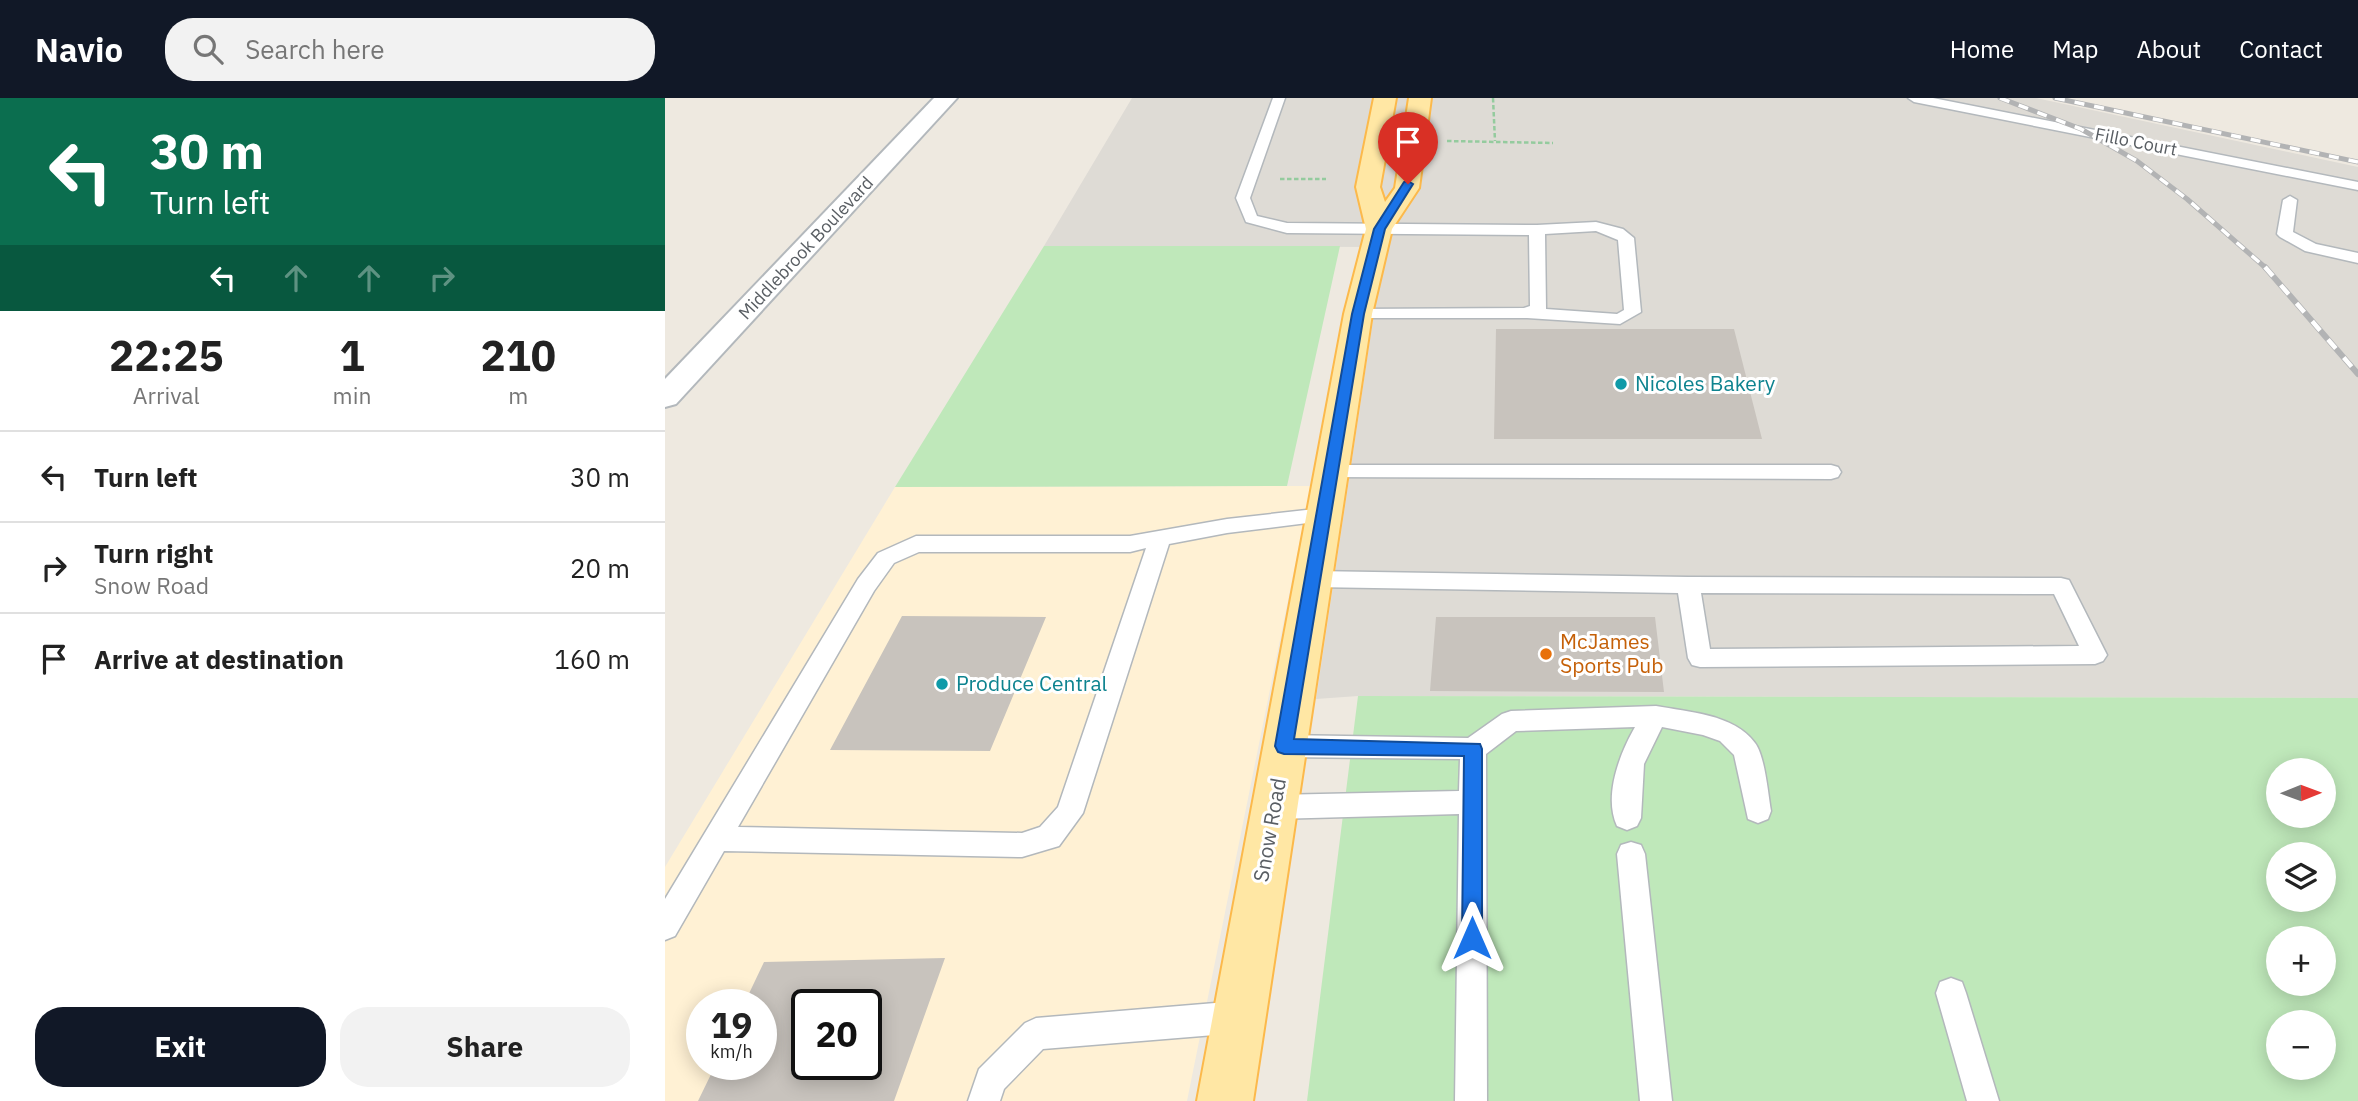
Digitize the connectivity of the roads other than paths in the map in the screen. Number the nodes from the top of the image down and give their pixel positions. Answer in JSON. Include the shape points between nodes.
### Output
{"nodes":[{"id":1,"x":946,"y":98,"type":"edge"},
{"id":2,"x":1279,"y":98,"type":"edge"},
{"id":3,"x":1385,"y":98,"type":"edge"},
{"id":4,"x":1420,"y":98,"type":"edge"},
{"id":5,"x":1914,"y":98,"type":"edge"},
{"id":6,"x":2358,"y":186,"type":"edge"},
{"id":7,"x":2290,"y":200,"type":"dead end"},
{"id":8,"x":1379,"y":229,"type":"junction"},
{"id":9,"x":1537,"y":230,"type":"junction"},
{"id":10,"x":2358,"y":258,"type":"edge"},
{"id":11,"x":1527,"y":313,"type":"junction"},
{"id":12,"x":1358,"y":314,"type":"junction"},
{"id":13,"x":665,"y":397,"type":"edge"},
{"id":14,"x":1331,"y":472,"type":"junction"},
{"id":15,"x":1831,"y":472,"type":"dead end"},
{"id":16,"x":1324,"y":515,"type":"junction"},
{"id":17,"x":1160,"y":540,"type":"junction"},
{"id":18,"x":1313,"y":579,"type":"junction"},
{"id":19,"x":1688,"y":585,"type":"junction"},
{"id":20,"x":1656,"y":716,"type":"junction"},
{"id":21,"x":1284,"y":746,"type":"junction"},
{"id":22,"x":1473,"y":749,"type":"junction"},
{"id":23,"x":1473,"y":802,"type":"junction"},
{"id":24,"x":1274,"y":807,"type":"junction"},
{"id":25,"x":1758,"y":811,"type":"dead end"},
{"id":26,"x":1627,"y":818,"type":"dead end"},
{"id":27,"x":716,"y":839,"type":"junction"},
{"id":28,"x":1630,"y":854,"type":"dead end"},
{"id":29,"x":665,"y":926,"type":"edge"},
{"id":30,"x":1951,"y":993,"type":"dead end"},
{"id":31,"x":1239,"y":1017,"type":"junction"},
{"id":32,"x":984,"y":1101,"type":"edge"},
{"id":33,"x":1225,"y":1101,"type":"edge"},
{"id":34,"x":1471,"y":1101,"type":"edge"},
{"id":35,"x":1656,"y":1101,"type":"edge"},
{"id":36,"x":1983,"y":1101,"type":"edge"}],
"edges":[{"from":1,"to":13,"type":"street","name":"Middlebrook Boulevard"},
{"from":2,"to":8,"type":"lane","via":[[1243,198],[1251,219],[1287,228]]},
{"from":3,"to":8,"type":"main road","name":"Snow Road","via":[[1367,187]]},
{"from":4,"to":8,"type":"main road","name":"Snow Road","via":[[1407,188]]},
{"from":5,"to":6,"type":"lane","name":"Fillo Court"},
{"from":7,"to":10,"type":"lane","via":[[2284,234],[2311,248]]},
{"from":8,"to":9,"type":"lane"},
{"from":8,"to":12,"type":"main road","name":"Snow Road"},
{"from":9,"to":11,"type":"lane","via":[[1538,308]]},
{"from":9,"to":11,"type":"lane","via":[[1617,230],[1626,239],[1633,312],[1621,319]]},
{"from":11,"to":12,"type":"lane"},
{"from":12,"to":14,"type":"main road","name":"Snow Road"},
{"from":14,"to":15,"type":"lane"},
{"from":14,"to":16,"type":"main road","name":"Snow Road"},
{"from":16,"to":17,"type":"lane","via":[[1227,526]]},
{"from":16,"to":18,"type":"main road","name":"Snow Road"},
{"from":17,"to":27,"type":"lane","via":[[1130,544],[916,544],[886,558]]},
{"from":17,"to":27,"type":"lane","via":[[1069,813],[1049,836],[1021,845]]},
{"from":18,"to":19,"type":"lane"},
{"from":18,"to":21,"type":"main road","name":"Snow Road"},
{"from":19,"to":19,"type":"lane","via":[[2061,586],[2095,654],[1700,658]]},
{"from":20,"to":22,"type":"lane","via":[[1511,721]]},
{"from":20,"to":25,"type":"lane","via":[[1705,725],[1729,734],[1747,750]]},
{"from":20,"to":26,"type":"lane","via":[[1626,774]]},
{"from":21,"to":22,"type":"lane"},
{"from":21,"to":24,"type":"main road","name":"Snow Road"},
{"from":22,"to":23,"type":"lane"},
{"from":23,"to":24,"type":"lane"},
{"from":23,"to":34,"type":"lane"},
{"from":24,"to":31,"type":"main road","name":"Snow Road"},
{"from":27,"to":29,"type":"lane"},
{"from":28,"to":35,"type":"lane"},
{"from":30,"to":36,"type":"lane"},
{"from":31,"to":32,"type":"lane","via":[[1036,1034],[990,1080]]},
{"from":31,"to":33,"type":"main road","name":"Snow Road"}]}
